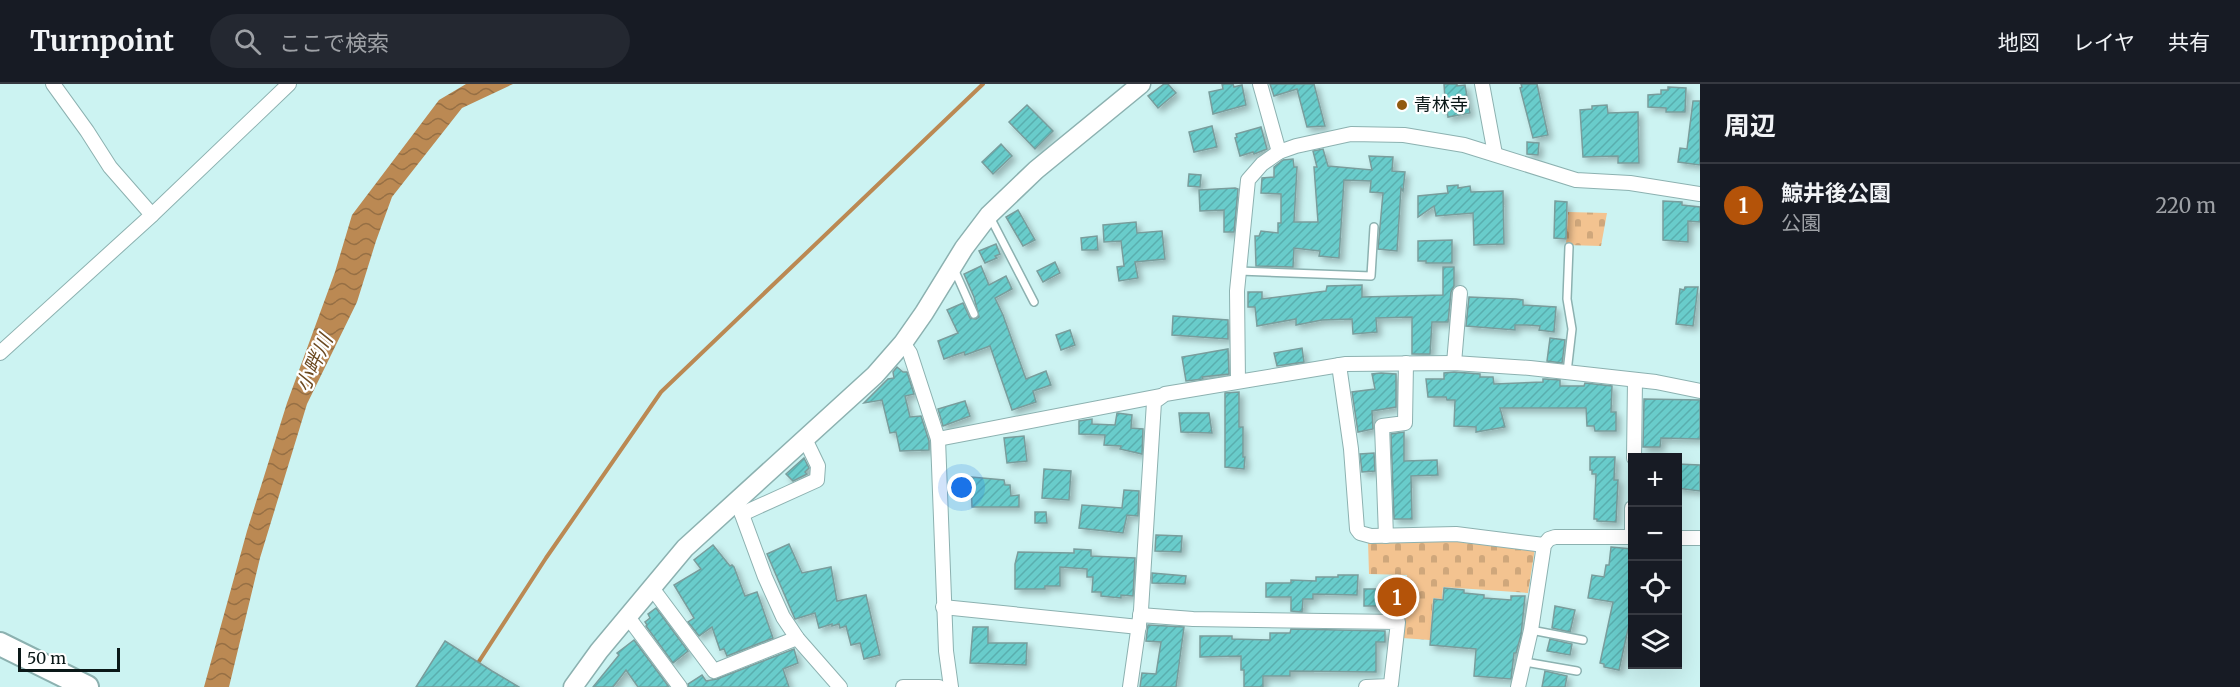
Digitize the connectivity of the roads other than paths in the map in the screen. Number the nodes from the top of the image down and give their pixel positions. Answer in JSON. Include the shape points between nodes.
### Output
{"nodes":[{"id":1,"x":53,"y":84,"type":"edge"},
{"id":2,"x":289,"y":84,"type":"edge"},
{"id":3,"x":1142,"y":84,"type":"edge"},
{"id":4,"x":1260,"y":84,"type":"edge"},
{"id":5,"x":1482,"y":84,"type":"edge"},
{"id":6,"x":1280,"y":152,"type":"junction"},
{"id":7,"x":1495,"y":154,"type":"junction"},
{"id":8,"x":1700,"y":194,"type":"edge"},
{"id":9,"x":152,"y":215,"type":"junction"},
{"id":10,"x":989,"y":215,"type":"junction"},
{"id":11,"x":1374,"y":227,"type":"dead end"},
{"id":12,"x":1569,"y":247,"type":"dead end"},
{"id":13,"x":953,"y":267,"type":"junction"},
{"id":14,"x":1239,"y":271,"type":"junction"},
{"id":15,"x":1460,"y":293,"type":"dead end"},
{"id":16,"x":1034,"y":302,"type":"dead end"},
{"id":17,"x":974,"y":314,"type":"dead end"},
{"id":18,"x":903,"y":342,"type":"junction"},
{"id":19,"x":0,"y":353,"type":"edge"},
{"id":20,"x":1406,"y":363,"type":"junction"},
{"id":21,"x":1454,"y":363,"type":"junction"},
{"id":22,"x":1339,"y":364,"type":"junction"},
{"id":23,"x":1567,"y":372,"type":"junction"},
{"id":24,"x":1635,"y":380,"type":"junction"},
{"id":25,"x":1238,"y":381,"type":"junction"},
{"id":26,"x":1700,"y":391,"type":"edge"},
{"id":27,"x":1160,"y":396,"type":"junction"},
{"id":28,"x":805,"y":439,"type":"junction"},
{"id":29,"x":938,"y":439,"type":"junction"},
{"id":30,"x":1634,"y":453,"type":"edge"},
{"id":31,"x":739,"y":507,"type":"junction"},
{"id":32,"x":1386,"y":536,"type":"junction"},
{"id":33,"x":1628,"y":537,"type":"edge"},
{"id":34,"x":1682,"y":537,"type":"edge"},
{"id":35,"x":1700,"y":538,"type":"edge"},
{"id":36,"x":1544,"y":545,"type":"junction"},
{"id":37,"x":652,"y":588,"type":"junction"},
{"id":38,"x":943,"y":607,"type":"junction"},
{"id":39,"x":628,"y":617,"type":"junction"},
{"id":40,"x":1140,"y":621,"type":"junction"},
{"id":41,"x":1531,"y":630,"type":"junction"},
{"id":42,"x":797,"y":638,"type":"junction"},
{"id":43,"x":1583,"y":640,"type":"dead end"},
{"id":44,"x":0,"y":644,"type":"edge"},
{"id":45,"x":1525,"y":662,"type":"junction"},
{"id":46,"x":1577,"y":671,"type":"dead end"},
{"id":47,"x":87,"y":687,"type":"edge"},
{"id":48,"x":573,"y":687,"type":"edge"},
{"id":49,"x":680,"y":687,"type":"edge"},
{"id":50,"x":840,"y":687,"type":"edge"},
{"id":51,"x":903,"y":687,"type":"edge"},
{"id":52,"x":939,"y":687,"type":"edge"},
{"id":53,"x":951,"y":687,"type":"edge"},
{"id":54,"x":1130,"y":687,"type":"edge"},
{"id":55,"x":1366,"y":687,"type":"edge"},
{"id":56,"x":1518,"y":687,"type":"edge"}],
"edges":[{"from":1,"to":9,"type":"street","via":[[110,167]]},
{"from":2,"to":9,"type":"street"},
{"from":3,"to":10,"type":"street","via":[[1036,170]]},
{"from":4,"to":6,"type":"street"},
{"from":5,"to":7,"type":"street"},
{"from":6,"to":7,"type":"street","via":[[1351,134],[1404,135],[1464,144]]},
{"from":6,"to":14,"type":"street","via":[[1248,180]]},
{"from":7,"to":8,"type":"street","via":[[1576,180],[1630,183]]},
{"from":9,"to":19,"type":"street"},
{"from":10,"to":13,"type":"street"},
{"from":10,"to":16,"type":"lane"},
{"from":11,"to":14,"type":"lane","via":[[1371,276]]},
{"from":12,"to":23,"type":"lane","via":[[1567,299],[1572,330]]},
{"from":13,"to":17,"type":"lane"},
{"from":13,"to":18,"type":"street"},
{"from":14,"to":25,"type":"street"},
{"from":15,"to":21,"type":"street"},
{"from":18,"to":28,"type":"street","via":[[875,375]]},
{"from":18,"to":29,"type":"street"},
{"from":20,"to":21,"type":"street"},
{"from":20,"to":22,"type":"street"},
{"from":20,"to":32,"type":"street","via":[[1405,423],[1382,426]]},
{"from":21,"to":23,"type":"street"},
{"from":22,"to":25,"type":"street"},
{"from":22,"to":32,"type":"street","via":[[1357,530],[1363,536]]},
{"from":23,"to":24,"type":"street"},
{"from":24,"to":26,"type":"street"},
{"from":24,"to":30,"type":"street"},
{"from":25,"to":27,"type":"street"},
{"from":27,"to":29,"type":"street"},
{"from":27,"to":40,"type":"street","via":[[1154,402]]},
{"from":28,"to":31,"type":"street"},
{"from":28,"to":31,"type":"street","via":[[818,466],[817,480]]},
{"from":29,"to":38,"type":"street"},
{"from":31,"to":37,"type":"street","via":[[686,548]]},
{"from":31,"to":42,"type":"street","via":[[783,617]]},
{"from":32,"to":36,"type":"street","via":[[1456,534]]},
{"from":33,"to":36,"type":"street","via":[[1555,537]]},
{"from":34,"to":35,"type":"street"},
{"from":36,"to":41,"type":"street"},
{"from":37,"to":39,"type":"street"},
{"from":37,"to":42,"type":"street","via":[[714,671]]},
{"from":38,"to":40,"type":"street"},
{"from":38,"to":53,"type":"street"},
{"from":39,"to":48,"type":"street"},
{"from":39,"to":49,"type":"street"},
{"from":40,"to":54,"type":"street"},
{"from":40,"to":55,"type":"street","via":[[1398,622],[1391,684]]},
{"from":41,"to":43,"type":"lane"},
{"from":41,"to":45,"type":"street"},
{"from":42,"to":50,"type":"street"},
{"from":44,"to":47,"type":"main road"},
{"from":45,"to":46,"type":"lane"},
{"from":45,"to":56,"type":"street"},
{"from":51,"to":52,"type":"street"}]}
